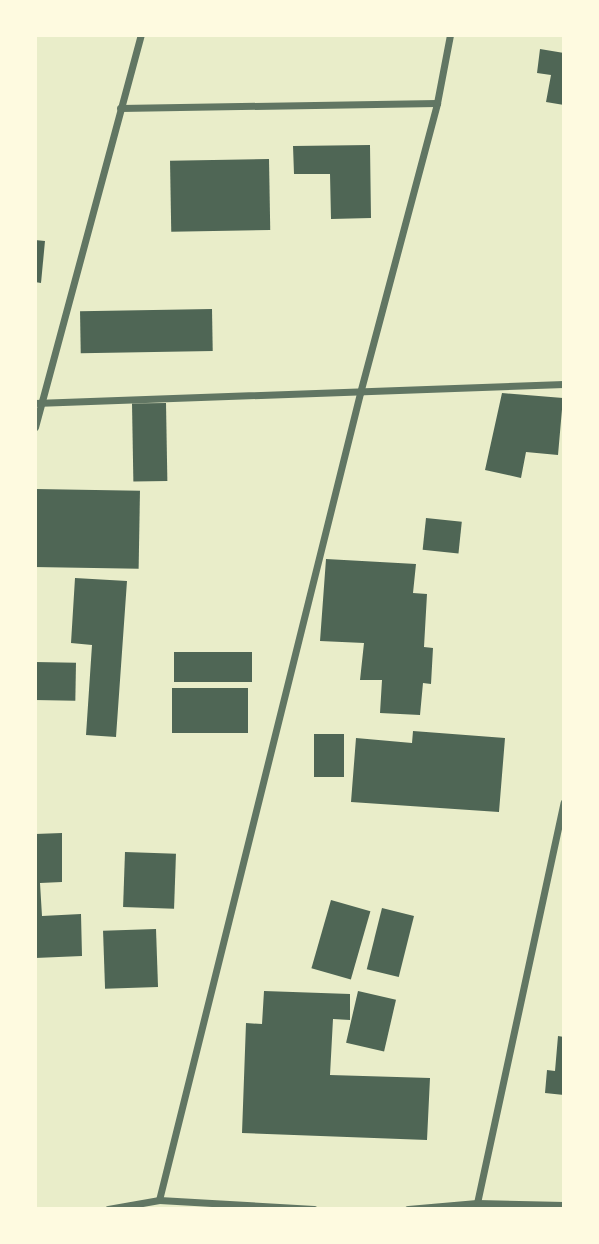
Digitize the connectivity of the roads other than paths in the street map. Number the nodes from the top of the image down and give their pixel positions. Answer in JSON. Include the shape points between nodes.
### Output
{"nodes":[{"id":1,"x":141,"y":35,"type":"edge"},
{"id":2,"x":450,"y":35,"type":"edge"},
{"id":3,"x":437,"y":103,"type":"junction"},
{"id":4,"x":120,"y":108,"type":"junction"},
{"id":5,"x":564,"y":384,"type":"edge"},
{"id":6,"x":360,"y":393,"type":"junction"},
{"id":7,"x":38,"y":403,"type":"edge"},
{"id":8,"x":35,"y":427,"type":"edge"},
{"id":9,"x":564,"y":802,"type":"edge"},
{"id":10,"x":159,"y":1200,"type":"junction"},
{"id":11,"x":477,"y":1203,"type":"junction"},
{"id":12,"x":564,"y":1205,"type":"edge"},
{"id":13,"x":108,"y":1209,"type":"edge"},
{"id":14,"x":314,"y":1209,"type":"edge"},
{"id":15,"x":408,"y":1209,"type":"edge"}],
"edges":[{"from":1,"to":4,"type":"street"},
{"from":2,"to":3,"type":"street"},
{"from":3,"to":4,"type":"street"},
{"from":3,"to":6,"type":"street"},
{"from":4,"to":7,"type":"street"},
{"from":5,"to":6,"type":"street"},
{"from":6,"to":7,"type":"street"},
{"from":6,"to":10,"type":"street"},
{"from":7,"to":8,"type":"street"},
{"from":9,"to":11,"type":"street"},
{"from":10,"to":13,"type":"street"},
{"from":10,"to":14,"type":"street"},
{"from":11,"to":12,"type":"street"},
{"from":11,"to":15,"type":"street"}]}
